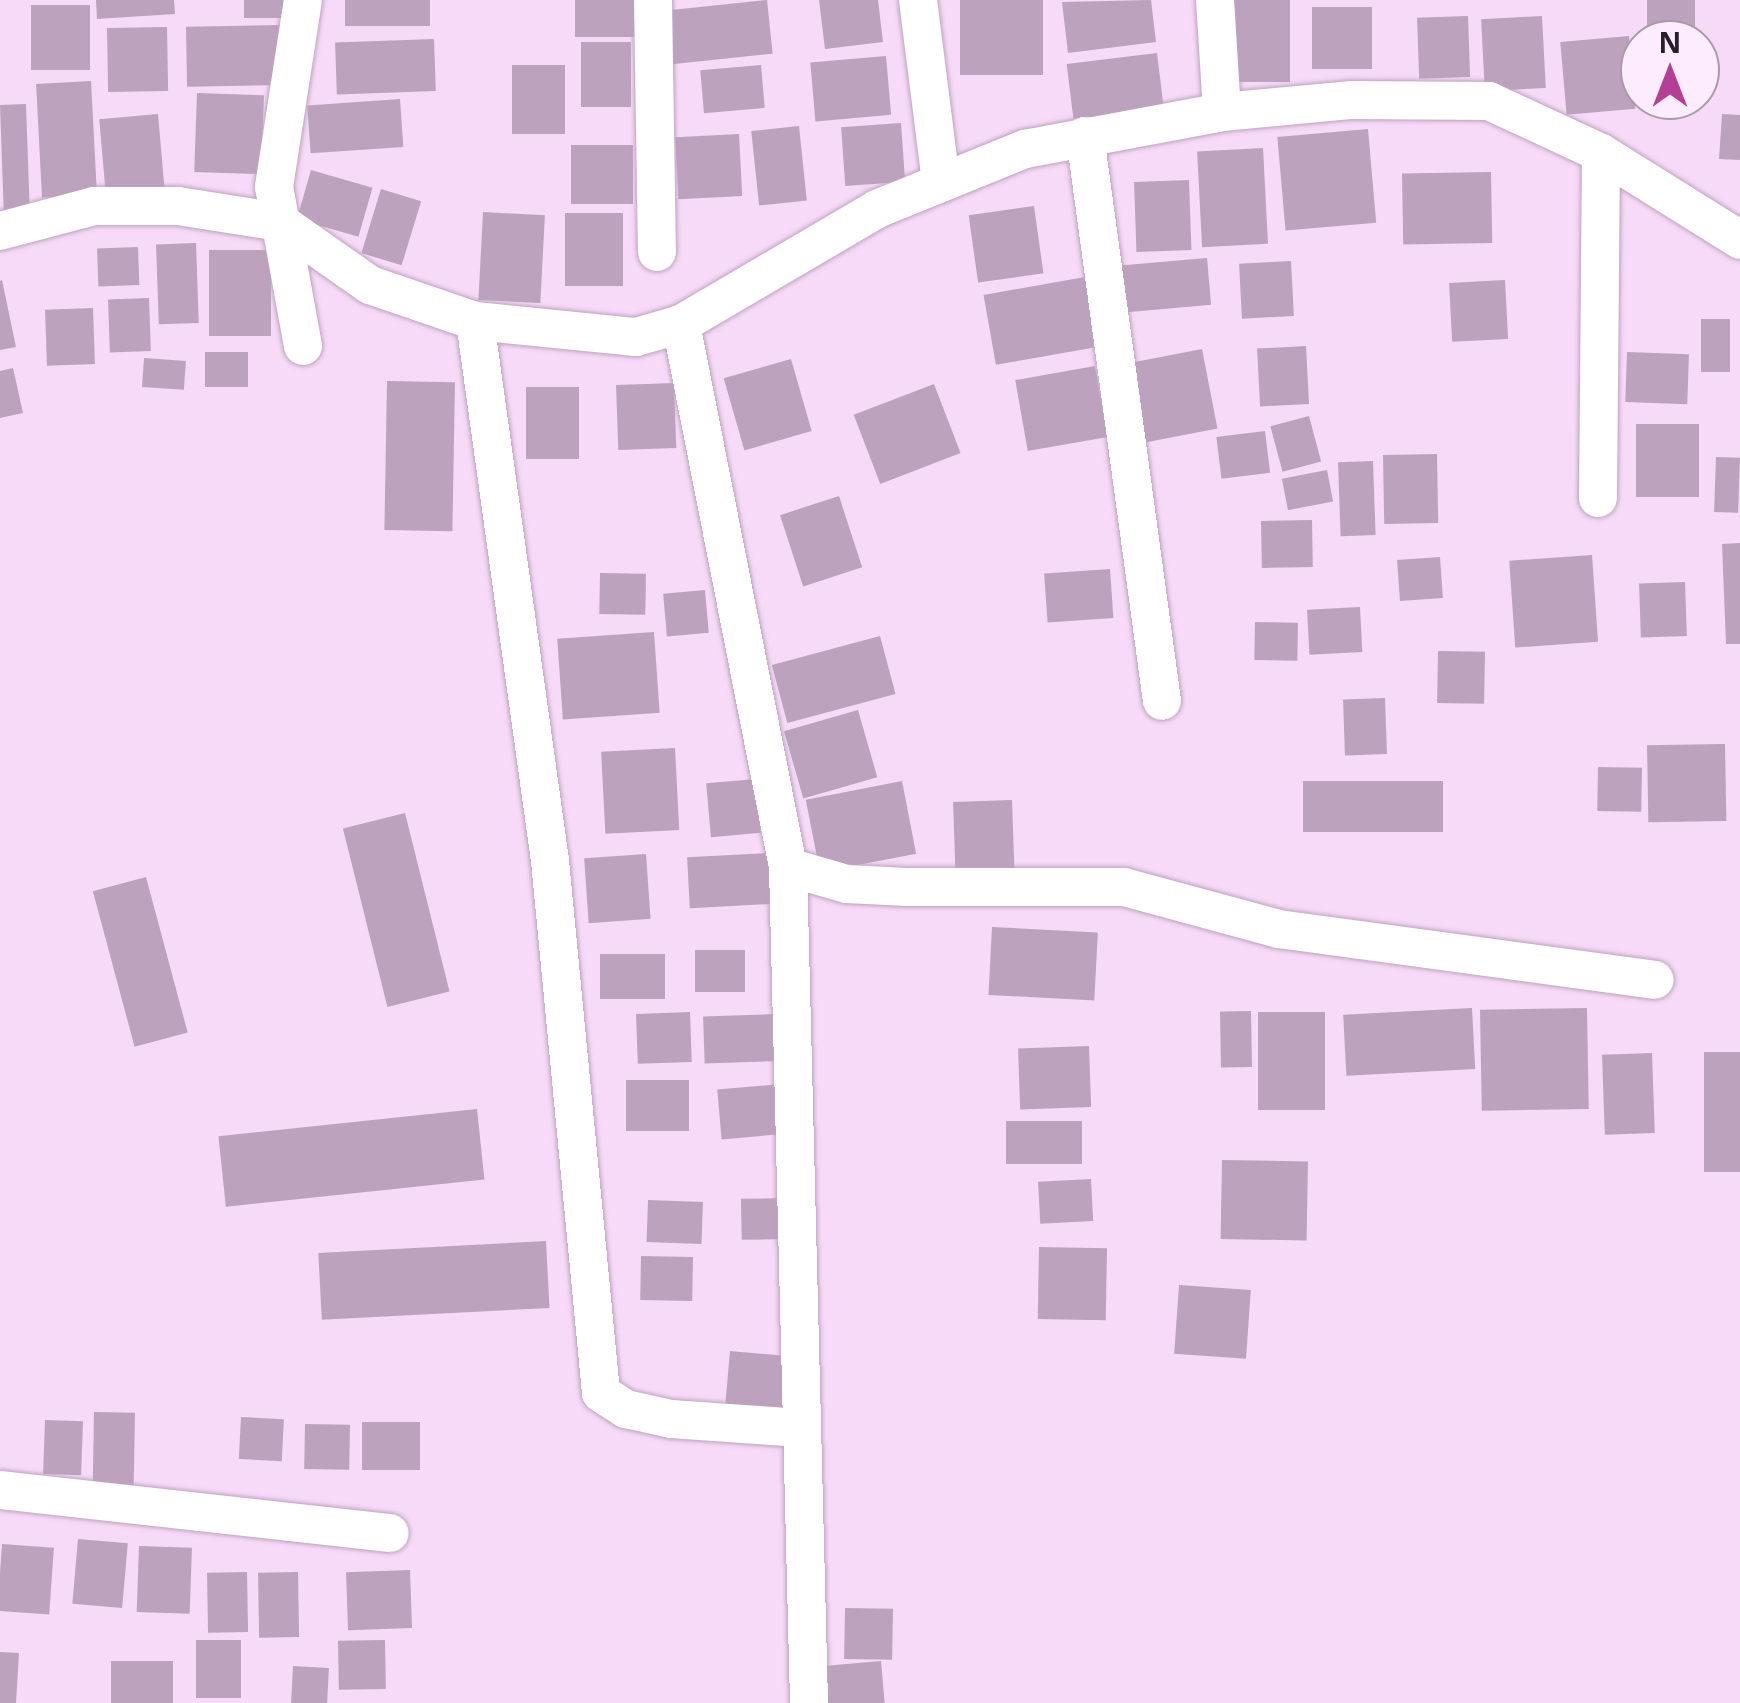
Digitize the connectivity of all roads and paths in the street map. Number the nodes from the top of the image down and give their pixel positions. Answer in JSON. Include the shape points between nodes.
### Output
{"nodes":[{"id":1,"x":304,"y":0,"type":"edge"},
{"id":2,"x":653,"y":0,"type":"edge"},
{"id":3,"x":918,"y":0,"type":"edge"},
{"id":4,"x":1215,"y":0,"type":"edge"},
{"id":5,"x":1222,"y":112,"type":"junction"},
{"id":6,"x":1085,"y":136,"type":"junction"},
{"id":7,"x":1602,"y":153,"type":"junction"},
{"id":8,"x":940,"y":183,"type":"junction"},
{"id":9,"x":280,"y":222,"type":"junction"},
{"id":10,"x":0,"y":231,"type":"edge"},
{"id":11,"x":1740,"y":240,"type":"edge"},
{"id":12,"x":657,"y":252,"type":"dead end"},
{"id":13,"x":475,"y":321,"type":"junction"},
{"id":14,"x":681,"y":324,"type":"junction"},
{"id":15,"x":303,"y":346,"type":"dead end"},
{"id":16,"x":1598,"y":498,"type":"dead end"},
{"id":17,"x":1162,"y":701,"type":"dead end"},
{"id":18,"x":788,"y":867,"type":"junction"},
{"id":19,"x":1655,"y":980,"type":"dead end"},
{"id":20,"x":801,"y":1428,"type":"junction"},
{"id":21,"x":0,"y":1490,"type":"edge"},
{"id":22,"x":390,"y":1533,"type":"dead end"},
{"id":23,"x":809,"y":1703,"type":"edge"}],
"edges":[{"from":1,"to":9,"type":"street","via":[[274,187]]},
{"from":2,"to":12,"type":"street"},
{"from":3,"to":8,"type":"street"},
{"from":4,"to":5,"type":"street"},
{"from":5,"to":6,"type":"street"},
{"from":5,"to":7,"type":"street","via":[[1352,100],[1489,101]]},
{"from":6,"to":8,"type":"street","via":[[1025,148]]},
{"from":6,"to":17,"type":"street"},
{"from":7,"to":11,"type":"street"},
{"from":7,"to":16,"type":"street"},
{"from":8,"to":14,"type":"street","via":[[877,209]]},
{"from":9,"to":10,"type":"street","via":[[178,206],[94,206]]},
{"from":9,"to":13,"type":"street","via":[[370,285]]},
{"from":9,"to":15,"type":"street"},
{"from":13,"to":14,"type":"street","via":[[636,336]]},
{"from":13,"to":20,"type":"street","via":[[550,862],[601,1393],[626,1409],[671,1419]]},
{"from":14,"to":18,"type":"street"},
{"from":18,"to":19,"type":"street","via":[[847,884],[907,888],[1124,888],[1279,930]]},
{"from":18,"to":20,"type":"street"},
{"from":20,"to":23,"type":"street"},
{"from":21,"to":22,"type":"street"}]}
